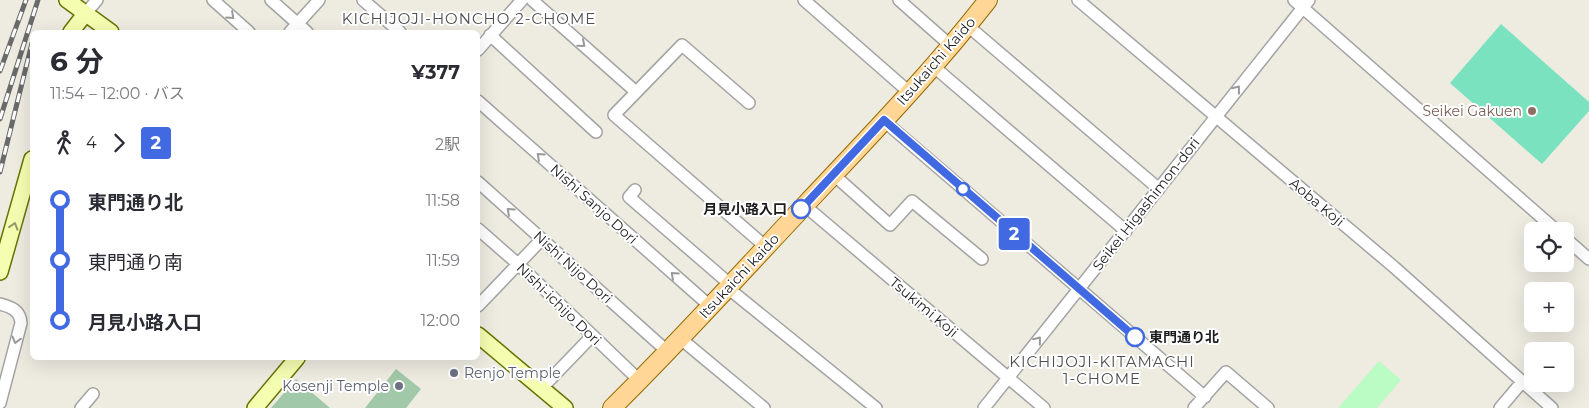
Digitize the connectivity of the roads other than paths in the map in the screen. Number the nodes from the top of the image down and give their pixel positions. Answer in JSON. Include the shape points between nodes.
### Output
{"nodes":[{"id":1,"x":67,"y":0,"type":"edge"},
{"id":2,"x":97,"y":0,"type":"edge"},
{"id":3,"x":213,"y":0,"type":"edge"},
{"id":4,"x":271,"y":0,"type":"edge"},
{"id":5,"x":320,"y":0,"type":"edge"},
{"id":6,"x":364,"y":0,"type":"edge"},
{"id":7,"x":522,"y":0,"type":"edge"},
{"id":8,"x":532,"y":0,"type":"edge"},
{"id":9,"x":804,"y":0,"type":"edge"},
{"id":10,"x":899,"y":0,"type":"edge"},
{"id":11,"x":988,"y":0,"type":"edge"},
{"id":12,"x":1078,"y":0,"type":"edge"},
{"id":13,"x":1302,"y":3,"type":"edge"},
{"id":14,"x":85,"y":14,"type":"junction"},
{"id":15,"x":968,"y":26,"type":"junction"},
{"id":16,"x":294,"y":28,"type":"edge"},
{"id":17,"x":73,"y":30,"type":"edge"},
{"id":18,"x":108,"y":30,"type":"edge"},
{"id":19,"x":247,"y":30,"type":"edge"},
{"id":20,"x":398,"y":30,"type":"edge"},
{"id":21,"x":490,"y":35,"type":"junction"},
{"id":22,"x":951,"y":46,"type":"junction"},
{"id":23,"x":480,"y":48,"type":"edge"},
{"id":24,"x":933,"y":66,"type":"junction"},
{"id":25,"x":635,"y":91,"type":"junction"},
{"id":26,"x":909,"y":92,"type":"junction"},
{"id":27,"x":480,"y":103,"type":"edge"},
{"id":28,"x":749,"y":103,"type":"dead end"},
{"id":29,"x":1217,"y":116,"type":"junction"},
{"id":30,"x":884,"y":120,"type":"junction"},
{"id":31,"x":596,"y":132,"type":"dead end"},
{"id":32,"x":30,"y":166,"type":"edge"},
{"id":33,"x":834,"y":174,"type":"junction"},
{"id":34,"x":480,"y":184,"type":"edge"},
{"id":35,"x":1159,"y":189,"type":"junction"},
{"id":36,"x":634,"y":190,"type":"dead end"},
{"id":37,"x":804,"y":205,"type":"junction"},
{"id":38,"x":1548,"y":222,"type":"edge"},
{"id":39,"x":480,"y":231,"type":"edge"},
{"id":40,"x":1126,"y":231,"type":"junction"},
{"id":41,"x":542,"y":239,"type":"junction"},
{"id":42,"x":1574,"y":246,"type":"edge"},
{"id":43,"x":766,"y":247,"type":"junction"},
{"id":44,"x":982,"y":259,"type":"dead end"},
{"id":45,"x":1589,"y":259,"type":"edge"},
{"id":46,"x":518,"y":264,"type":"junction"},
{"id":47,"x":0,"y":272,"type":"edge"},
{"id":48,"x":730,"y":287,"type":"junction"},
{"id":49,"x":1079,"y":290,"type":"junction"},
{"id":50,"x":0,"y":304,"type":"edge"},
{"id":51,"x":480,"y":304,"type":"edge"},
{"id":52,"x":711,"y":307,"type":"junction"},
{"id":53,"x":592,"y":336,"type":"junction"},
{"id":54,"x":480,"y":337,"type":"edge"},
{"id":55,"x":681,"y":339,"type":"junction"},
{"id":56,"x":668,"y":352,"type":"junction"},
{"id":57,"x":295,"y":360,"type":"edge"},
{"id":58,"x":1008,"y":378,"type":"junction"},
{"id":59,"x":640,"y":381,"type":"junction"},
{"id":60,"x":1522,"y":382,"type":"junction"},
{"id":61,"x":541,"y":389,"type":"junction"},
{"id":62,"x":93,"y":394,"type":"dead end"},
{"id":63,"x":1205,"y":397,"type":"junction"},
{"id":64,"x":0,"y":403,"type":"edge"},
{"id":65,"x":81,"y":408,"type":"edge"},
{"id":66,"x":255,"y":408,"type":"edge"},
{"id":67,"x":565,"y":408,"type":"edge"},
{"id":68,"x":612,"y":408,"type":"edge"},
{"id":69,"x":764,"y":408,"type":"edge"},
{"id":70,"x":876,"y":408,"type":"edge"},
{"id":71,"x":984,"y":408,"type":"edge"},
{"id":72,"x":1044,"y":408,"type":"edge"},
{"id":73,"x":1194,"y":408,"type":"edge"},
{"id":74,"x":1268,"y":408,"type":"edge"},
{"id":75,"x":1500,"y":408,"type":"edge"},
{"id":76,"x":1552,"y":408,"type":"edge"}],
"edges":[{"from":1,"to":14,"type":"main road"},
{"from":2,"to":14,"type":"street"},
{"from":3,"to":19,"type":"street","one_way":true},
{"from":4,"to":16,"type":"street"},
{"from":5,"to":16,"type":"street"},
{"from":6,"to":20,"type":"street"},
{"from":7,"to":21,"type":"street"},
{"from":8,"to":25,"type":"street","one_way":true},
{"from":9,"to":26,"type":"street"},
{"from":10,"to":22,"type":"street"},
{"from":11,"to":15,"type":"main road","name":"Itsukaichi Kaido"},
{"from":12,"to":29,"type":"street","name":"Aoba Koji"},
{"from":29,"to":13,"type":"street","name":"Seikei Higashimon-dori","one_way":true},
{"from":13,"to":38,"type":"street"},
{"from":14,"to":17,"type":"main road"},
{"from":14,"to":18,"type":"main road"},
{"from":15,"to":22,"type":"main road","name":"Itsukaichi Kaido"},
{"from":15,"to":35,"type":"street"},
{"from":21,"to":23,"type":"street"},
{"from":21,"to":31,"type":"street"},
{"from":22,"to":24,"type":"main road","name":"Itsukaichi Kaido"},
{"from":24,"to":26,"type":"main road","name":"Itsukaichi Kaido"},
{"from":24,"to":40,"type":"street"},
{"from":25,"to":28,"type":"street","via":[[682,45]]},
{"from":25,"to":43,"type":"street","via":[[614,115]]},
{"from":26,"to":30,"type":"main road","name":"Itsukaichi Kaido"},
{"from":52,"to":27,"type":"street","name":"Nishi Sanjo Dori","one_way":true},
{"from":29,"to":35,"type":"street","name":"Seikei Higashimon-dori"},
{"from":29,"to":60,"type":"street","name":"Aoba Koji","via":[[1394,267]]},
{"from":30,"to":33,"type":"main road","name":"Itsukaichi kaido"},
{"from":30,"to":49,"type":"street"},
{"from":47,"to":32,"type":"main road","one_way":true},
{"from":33,"to":37,"type":"main road","name":"Itsukaichi kaido"},
{"from":33,"to":44,"type":"street","via":[[890,225],[912,201]]},
{"from":41,"to":34,"type":"street","name":"Nishi Nijo Dori","one_way":true},
{"from":35,"to":40,"type":"street","name":"Seikei Higashimon-dori"},
{"from":36,"to":48,"type":"street","via":[[629,197]]},
{"from":37,"to":43,"type":"main road","name":"Itsukaichi kaido"},
{"from":37,"to":58,"type":"street","name":"Tsukimi Koji"},
{"from":39,"to":46,"type":"street","name":"Nishi-ichijo Dori"},
{"from":40,"to":49,"type":"street","name":"Seikei Higashimon-dori"},
{"from":41,"to":46,"type":"street"},
{"from":41,"to":56,"type":"street","name":"Nishi Nijo Dori"},
{"from":42,"to":45,"type":"street"},
{"from":43,"to":48,"type":"main road","name":"Itsukaichi kaido"},
{"from":46,"to":51,"type":"street"},
{"from":46,"to":53,"type":"street","name":"Nishi-ichijo Dori"},
{"from":48,"to":52,"type":"main road","name":"Itsukaichi kaido"},
{"from":48,"to":70,"type":"street"},
{"from":58,"to":49,"type":"street","name":"Seikei Higashimon-dori","one_way":true},
{"from":49,"to":63,"type":"street"},
{"from":50,"to":64,"type":"street","one_way":true,"via":[[14,309],[21,323]]},
{"from":52,"to":55,"type":"main road","name":"Itsukaichi kaido"},
{"from":53,"to":59,"type":"street","name":"Nishi-ichijo Dori"},
{"from":53,"to":61,"type":"street"},
{"from":54,"to":61,"type":"main road"},
{"from":55,"to":56,"type":"main road","name":"Itsukaichi kaido"},
{"from":55,"to":69,"type":"street"},
{"from":56,"to":59,"type":"main road","name":"Itsukaichi kaido"},
{"from":57,"to":66,"type":"main road"},
{"from":58,"to":71,"type":"street","name":"Seikei Higashimon-dori"},
{"from":58,"to":72,"type":"street","name":"Tsukimi Koji"},
{"from":59,"to":68,"type":"main road","name":"Itsukaichi kaido"},
{"from":60,"to":75,"type":"street"},
{"from":60,"to":76,"type":"street","name":"Aoba Koji"},
{"from":61,"to":67,"type":"main road"},
{"from":62,"to":65,"type":"street"},
{"from":63,"to":73,"type":"street"},
{"from":63,"to":74,"type":"street","via":[[1226,372]]}]}
